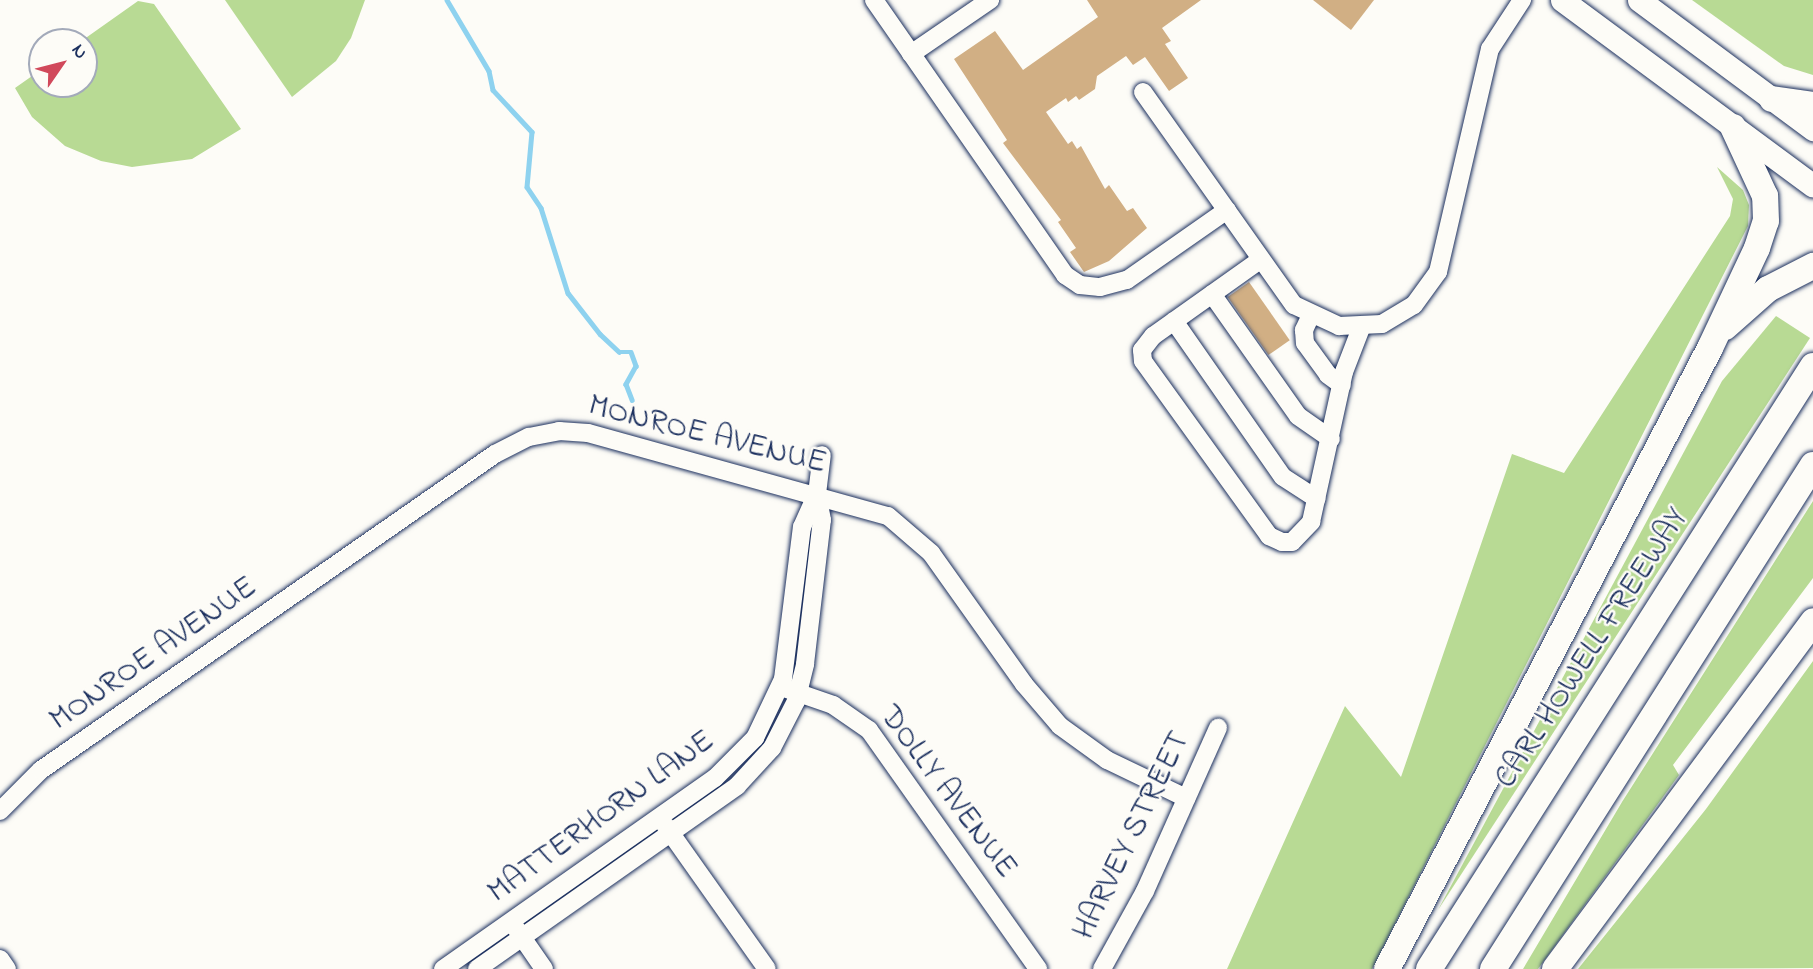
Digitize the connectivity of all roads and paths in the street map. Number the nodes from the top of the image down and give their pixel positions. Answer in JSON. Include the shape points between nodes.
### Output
{"nodes":[{"id":1,"x":874,"y":0,"type":"edge"},
{"id":2,"x":990,"y":0,"type":"edge"},
{"id":3,"x":1522,"y":0,"type":"edge"},
{"id":4,"x":1562,"y":0,"type":"edge"},
{"id":5,"x":1639,"y":0,"type":"edge"},
{"id":6,"x":911,"y":54,"type":"junction"},
{"id":7,"x":1143,"y":92,"type":"dead end"},
{"id":8,"x":1772,"y":99,"type":"junction"},
{"id":9,"x":1813,"y":105,"type":"edge"},
{"id":10,"x":1733,"y":127,"type":"junction"},
{"id":11,"x":1813,"y":129,"type":"edge"},
{"id":12,"x":1813,"y":186,"type":"edge"},
{"id":13,"x":1227,"y":211,"type":"junction"},
{"id":14,"x":1260,"y":260,"type":"junction"},
{"id":15,"x":1813,"y":267,"type":"edge"},
{"id":16,"x":1212,"y":294,"type":"junction"},
{"id":17,"x":1311,"y":316,"type":"junction"},
{"id":18,"x":1174,"y":321,"type":"junction"},
{"id":19,"x":1362,"y":328,"type":"junction"},
{"id":20,"x":1710,"y":348,"type":"junction"},
{"id":21,"x":1813,"y":366,"type":"edge"},
{"id":22,"x":1342,"y":385,"type":"junction"},
{"id":23,"x":1331,"y":439,"type":"junction"},
{"id":24,"x":822,"y":455,"type":"dead end"},
{"id":25,"x":1813,"y":465,"type":"edge"},
{"id":26,"x":817,"y":494,"type":"junction"},
{"id":27,"x":1317,"y":499,"type":"junction"},
{"id":28,"x":1813,"y":621,"type":"edge"},
{"id":29,"x":780,"y":687,"type":"junction"},
{"id":30,"x":798,"y":693,"type":"junction"},
{"id":31,"x":1218,"y":728,"type":"dead end"},
{"id":32,"x":1186,"y":798,"type":"junction"},
{"id":33,"x":0,"y":811,"type":"edge"},
{"id":34,"x":659,"y":817,"type":"junction"},
{"id":35,"x":671,"y":832,"type":"junction"},
{"id":36,"x":511,"y":922,"type":"junction"},
{"id":37,"x":522,"y":937,"type":"junction"},
{"id":38,"x":0,"y":959,"type":"edge"},
{"id":39,"x":7,"y":969,"type":"edge"},
{"id":40,"x":443,"y":969,"type":"edge"},
{"id":41,"x":477,"y":969,"type":"edge"},
{"id":42,"x":544,"y":969,"type":"edge"},
{"id":43,"x":767,"y":969,"type":"edge"},
{"id":44,"x":1038,"y":969,"type":"edge"},
{"id":45,"x":1102,"y":969,"type":"edge"},
{"id":46,"x":1387,"y":969,"type":"edge"},
{"id":47,"x":1429,"y":969,"type":"edge"},
{"id":48,"x":1493,"y":969,"type":"edge"},
{"id":49,"x":1555,"y":969,"type":"edge"}],
"edges":[{"from":1,"to":6,"type":"street"},
{"from":2,"to":6,"type":"street"},
{"from":3,"to":19,"type":"street","via":[[1489,49],[1438,272],[1429,289],[1407,310]]},
{"from":4,"to":10,"type":"main road"},
{"from":5,"to":8,"type":"main road"},
{"from":6,"to":13,"type":"street","via":[[1065,275],[1080,285],[1100,287],[1127,280]]},
{"from":7,"to":13,"type":"street"},
{"from":8,"to":9,"type":"highway"},
{"from":8,"to":11,"type":"main road"},
{"from":10,"to":12,"type":"main road"},
{"from":10,"to":20,"type":"highway","via":[[1759,175],[1766,217],[1757,248]]},
{"from":13,"to":14,"type":"street"},
{"from":14,"to":16,"type":"street"},
{"from":14,"to":17,"type":"street","via":[[1294,305]]},
{"from":15,"to":20,"type":"highway","via":[[1754,299]]},
{"from":16,"to":18,"type":"street"},
{"from":16,"to":23,"type":"street","via":[[1298,416]]},
{"from":17,"to":19,"type":"street"},
{"from":17,"to":22,"type":"street","via":[[1304,330],[1305,343],[1328,375]]},
{"from":18,"to":27,"type":"street","via":[[1283,477]]},
{"from":18,"to":27,"type":"street","via":[[1146,342],[1143,361],[1269,536],[1292,542],[1311,522]]},
{"from":19,"to":22,"type":"street"},
{"from":20,"to":46,"type":"highway"},
{"from":21,"to":47,"type":"highway","name":"CARL HOWELL FREEWAY"},
{"from":22,"to":23,"type":"street"},
{"from":23,"to":27,"type":"street"},
{"from":24,"to":26,"type":"street","name":"MATTERHORN LANE"},
{"from":25,"to":48,"type":"highway"},
{"from":26,"to":29,"type":"street","name":"MATTERHORN LANE","via":[[802,527]]},
{"from":26,"to":30,"type":"street","name":"MATTERHORN LANE","via":[[821,529]]},
{"from":26,"to":32,"type":"street","name":"MONROE AVENUE","via":[[875,510],[912,532],[1029,692],[1060,726],[1107,760]]},
{"from":26,"to":33,"type":"street","name":"MONROE AVENUE","via":[[588,433],[559,431],[517,441],[50,764]]},
{"from":28,"to":49,"type":"highway"},
{"from":29,"to":30,"type":"street","name":"DOLLY AVENUE"},
{"from":29,"to":34,"type":"street","name":"MATTERHORN LANE","via":[[764,725],[746,750]]},
{"from":30,"to":35,"type":"street","name":"MATTERHORN LANE","via":[[780,735],[757,766]]},
{"from":30,"to":44,"type":"street","name":"DOLLY AVENUE","via":[[845,711],[879,741]]},
{"from":31,"to":32,"type":"street","name":"HARVEY STREET"},
{"from":32,"to":45,"type":"street","name":"HARVEY STREET","via":[[1145,891]]},
{"from":34,"to":35,"type":"street"},
{"from":34,"to":36,"type":"street","name":"MATTERHORN LANE"},
{"from":35,"to":37,"type":"street","name":"MATTERHORN LANE"},
{"from":35,"to":43,"type":"street"},
{"from":36,"to":37,"type":"street"},
{"from":36,"to":40,"type":"street","name":"MATTERHORN LANE"},
{"from":37,"to":41,"type":"street","name":"MATTERHORN LANE"},
{"from":37,"to":42,"type":"street"},
{"from":38,"to":39,"type":"street"}]}
